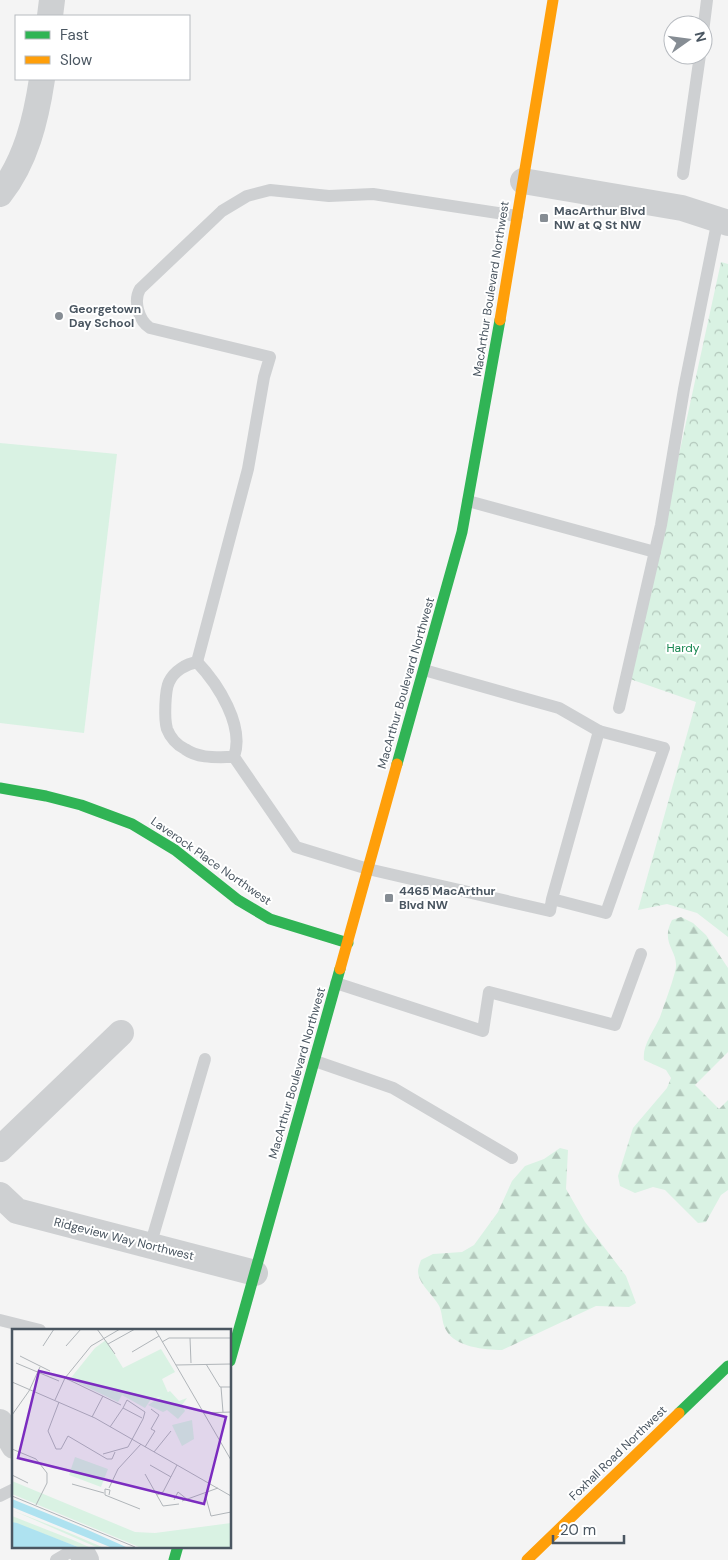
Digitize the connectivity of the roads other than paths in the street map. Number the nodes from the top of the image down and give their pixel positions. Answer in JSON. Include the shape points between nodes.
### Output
{"nodes":[{"id":1,"x":52,"y":0,"type":"edge"},
{"id":2,"x":553,"y":0,"type":"edge"},
{"id":3,"x":708,"y":0,"type":"edge"},
{"id":4,"x":50,"y":15,"type":"edge"},
{"id":5,"x":706,"y":15,"type":"edge"},
{"id":6,"x":699,"y":65,"type":"edge"},
{"id":7,"x":42,"y":80,"type":"edge"},
{"id":8,"x":683,"y":174,"type":"dead end"},
{"id":9,"x":523,"y":181,"type":"junction"},
{"id":10,"x":0,"y":194,"type":"edge"},
{"id":11,"x":517,"y":216,"type":"junction"},
{"id":12,"x":723,"y":221,"type":"edge"},
{"id":13,"x":468,"y":501,"type":"junction"},
{"id":14,"x":655,"y":552,"type":"junction"},
{"id":15,"x":197,"y":662,"type":"junction"},
{"id":16,"x":424,"y":670,"type":"junction"},
{"id":17,"x":619,"y":708,"type":"dead end"},
{"id":18,"x":599,"y":731,"type":"junction"},
{"id":19,"x":234,"y":757,"type":"junction"},
{"id":20,"x":0,"y":788,"type":"edge"},
{"id":21,"x":368,"y":868,"type":"junction"},
{"id":22,"x":552,"y":899,"type":"junction"},
{"id":23,"x":348,"y":943,"type":"junction"},
{"id":24,"x":641,"y":954,"type":"dead end"},
{"id":25,"x":336,"y":983,"type":"junction"},
{"id":26,"x":121,"y":1033,"type":"dead end"},
{"id":27,"x":205,"y":1058,"type":"dead end"},
{"id":28,"x":314,"y":1061,"type":"junction"},
{"id":29,"x":0,"y":1149,"type":"edge"},
{"id":30,"x":512,"y":1158,"type":"dead end"},
{"id":31,"x":0,"y":1195,"type":"edge"},
{"id":32,"x":150,"y":1246,"type":"junction"},
{"id":33,"x":255,"y":1273,"type":"junction"},
{"id":34,"x":0,"y":1320,"type":"edge"},
{"id":35,"x":36,"y":1329,"type":"edge"},
{"id":36,"x":231,"y":1357,"type":"edge"},
{"id":37,"x":725,"y":1377,"type":"edge"},
{"id":38,"x":12,"y":1490,"type":"edge"},
{"id":39,"x":0,"y":1496,"type":"edge"},
{"id":40,"x":81,"y":1551,"type":"edge"},
{"id":41,"x":56,"y":1560,"type":"edge"},
{"id":42,"x":528,"y":1560,"type":"edge"}],
"edges":[{"from":1,"to":4,"type":"street"},
{"from":2,"to":9,"type":"main road","name":"MacArthur Boulevard Northwest"},
{"from":3,"to":5,"type":"lane"},
{"from":6,"to":8,"type":"lane"},
{"from":7,"to":10,"type":"street","via":[[36,117],[24,151]]},
{"from":9,"to":11,"type":"main road","name":"MacArthur Boulevard Northwest"},
{"from":9,"to":12,"type":"street","via":[[682,208]]},
{"from":11,"to":13,"type":"main road","name":"MacArthur Boulevard Northwest"},
{"from":11,"to":15,"type":"lane","via":[[373,194],[329,196],[270,190],[230,205],[144,284],[137,294],[137,305],[150,328],[270,357],[248,468]]},
{"from":12,"to":14,"type":"lane","via":[[684,389]]},
{"from":13,"to":14,"type":"lane"},
{"from":13,"to":16,"type":"main road","name":"MacArthur Boulevard Northwest"},
{"from":14,"to":17,"type":"lane"},
{"from":15,"to":19,"type":"lane","via":[[210,675],[227,706],[237,735]]},
{"from":15,"to":19,"type":"lane","via":[[188,664],[168,682],[165,704],[167,729],[175,742],[192,753],[204,757]]},
{"from":16,"to":18,"type":"lane","via":[[559,708]]},
{"from":16,"to":21,"type":"main road","name":"MacArthur Boulevard Northwest"},
{"from":18,"to":22,"type":"lane"},
{"from":18,"to":22,"type":"lane","via":[[664,748],[606,912]]},
{"from":19,"to":21,"type":"lane","via":[[296,847]]},
{"from":20,"to":23,"type":"main road","name":"Laverock Place Northwest","via":[[58,798],[132,824],[175,850],[238,900],[270,919]]},
{"from":21,"to":22,"type":"lane","via":[[550,911]]},
{"from":21,"to":23,"type":"main road","name":"MacArthur Boulevard Northwest"},
{"from":23,"to":25,"type":"main road","name":"MacArthur Boulevard Northwest"},
{"from":24,"to":25,"type":"lane","via":[[615,1025],[489,992],[483,1030]]},
{"from":25,"to":28,"type":"main road","name":"MacArthur Boulevard Northwest"},
{"from":26,"to":29,"type":"street"},
{"from":27,"to":32,"type":"lane"},
{"from":28,"to":30,"type":"lane","via":[[393,1088]]},
{"from":28,"to":33,"type":"main road","name":"MacArthur Boulevard Northwest"},
{"from":31,"to":32,"type":"street","name":"Ridgeview Way Northwest","via":[[18,1211]]},
{"from":32,"to":33,"type":"street","name":"Ridgeview Way Northwest"},
{"from":33,"to":36,"type":"main road","name":"MacArthur Boulevard Northwest"},
{"from":34,"to":35,"type":"lane"},
{"from":37,"to":42,"type":"main road","name":"Foxhall Road Northwest"},
{"from":38,"to":39,"type":"lane"},
{"from":40,"to":41,"type":"lane"}]}
